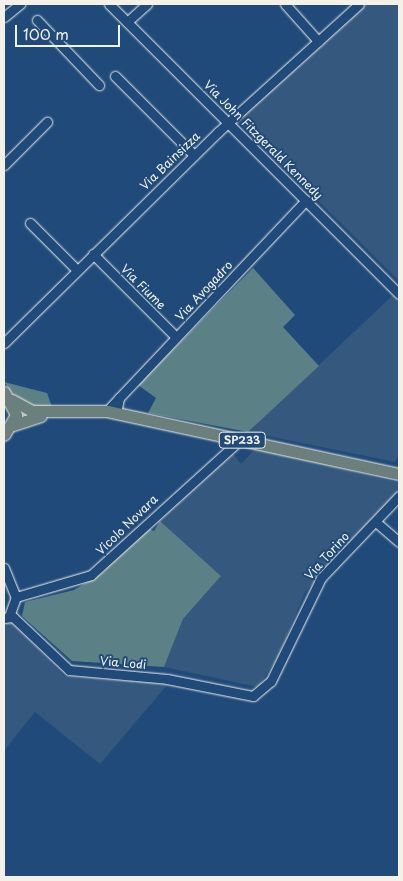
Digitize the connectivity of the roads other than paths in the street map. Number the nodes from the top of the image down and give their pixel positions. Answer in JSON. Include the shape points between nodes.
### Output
{"nodes":[{"id":1,"x":20,"y":4,"type":"edge"},
{"id":2,"x":108,"y":4,"type":"edge"},
{"id":3,"x":146,"y":4,"type":"edge"},
{"id":4,"x":285,"y":4,"type":"edge"},
{"id":5,"x":357,"y":5,"type":"edge"},
{"id":6,"x":4,"y":18,"type":"edge"},
{"id":7,"x":37,"y":20,"type":"dead end"},
{"id":8,"x":128,"y":22,"type":"junction"},
{"id":9,"x":318,"y":41,"type":"junction"},
{"id":10,"x":115,"y":76,"type":"dead end"},
{"id":11,"x":99,"y":85,"type":"dead end"},
{"id":12,"x":47,"y":122,"type":"dead end"},
{"id":13,"x":227,"y":124,"type":"junction"},
{"id":14,"x":194,"y":155,"type":"junction"},
{"id":15,"x":4,"y":165,"type":"edge"},
{"id":16,"x":306,"y":200,"type":"junction"},
{"id":17,"x":30,"y":223,"type":"dead end"},
{"id":18,"x":93,"y":254,"type":"junction"},
{"id":19,"x":76,"y":269,"type":"junction"},
{"id":20,"x":399,"y":292,"type":"edge"},
{"id":21,"x":176,"y":338,"type":"junction"},
{"id":22,"x":5,"y":339,"type":"edge"},
{"id":23,"x":6,"y":394,"type":"edge"},
{"id":24,"x":85,"y":410,"type":"junction"},
{"id":25,"x":111,"y":412,"type":"junction"},
{"id":26,"x":7,"y":433,"type":"edge"},
{"id":27,"x":240,"y":440,"type":"junction"},
{"id":28,"x":399,"y":474,"type":"edge"},
{"id":29,"x":399,"y":496,"type":"edge"},
{"id":30,"x":376,"y":522,"type":"junction"},
{"id":31,"x":399,"y":542,"type":"edge"},
{"id":32,"x":4,"y":568,"type":"edge"},
{"id":33,"x":16,"y":597,"type":"junction"},
{"id":34,"x":6,"y":617,"type":"edge"},
{"id":35,"x":260,"y":693,"type":"joint"}],
"edges":[{"from":1,"to":6,"type":"street"},
{"from":2,"to":8,"type":"street","name":"Via John Fitzgerald Kennedy"},
{"from":3,"to":8,"type":"street"},
{"from":4,"to":9,"type":"street"},
{"from":5,"to":9,"type":"street","name":"Via Bainsizza"},
{"from":7,"to":11,"type":"street"},
{"from":8,"to":13,"type":"street","name":"Via John Fitzgerald Kennedy"},
{"from":9,"to":13,"type":"street","name":"Via Bainsizza"},
{"from":10,"to":14,"type":"street"},
{"from":12,"to":15,"type":"street"},
{"from":13,"to":14,"type":"street","name":"Via Bainsizza"},
{"from":13,"to":16,"type":"street","name":"Via John Fitzgerald Kennedy"},
{"from":14,"to":18,"type":"street","name":"Via Bainsizza"},
{"from":16,"to":20,"type":"street","name":"Via John Fitzgerald Kennedy"},
{"from":16,"to":21,"type":"street","name":"Via Avogadro"},
{"from":17,"to":19,"type":"street"},
{"from":18,"to":19,"type":"street","name":"Via Bainsizza"},
{"from":18,"to":21,"type":"street","name":"Via Fiume"},
{"from":19,"to":22,"type":"street","name":"Via Bainsizza"},
{"from":21,"to":25,"type":"street","name":"Via Avogadro","via":[[119,398]]},
{"from":23,"to":24,"type":"main road","number":"SP233","via":[[32,411]]},
{"from":23,"to":26,"type":"main road","number":"SP233"},
{"from":24,"to":25,"type":"main road","number":"SP233"},
{"from":24,"to":26,"type":"main road","number":"SP233","via":[[32,417]]},
{"from":25,"to":27,"type":"main road","number":"SP233"},
{"from":27,"to":28,"type":"main road","number":"SP233"},
{"from":27,"to":33,"type":"street","name":"Vicolo Novara","via":[[97,570],[74,582]]},
{"from":29,"to":30,"type":"street","name":"Via Torino"},
{"from":30,"to":31,"type":"street"},
{"from":30,"to":35,"type":"street","name":"Via Torino","via":[[321,578],[286,653]]},
{"from":32,"to":33,"type":"street"},
{"from":33,"to":34,"type":"street"},
{"from":34,"to":35,"type":"street","name":"Via Lodi","via":[[69,670],[167,679],[253,696]]}]}
